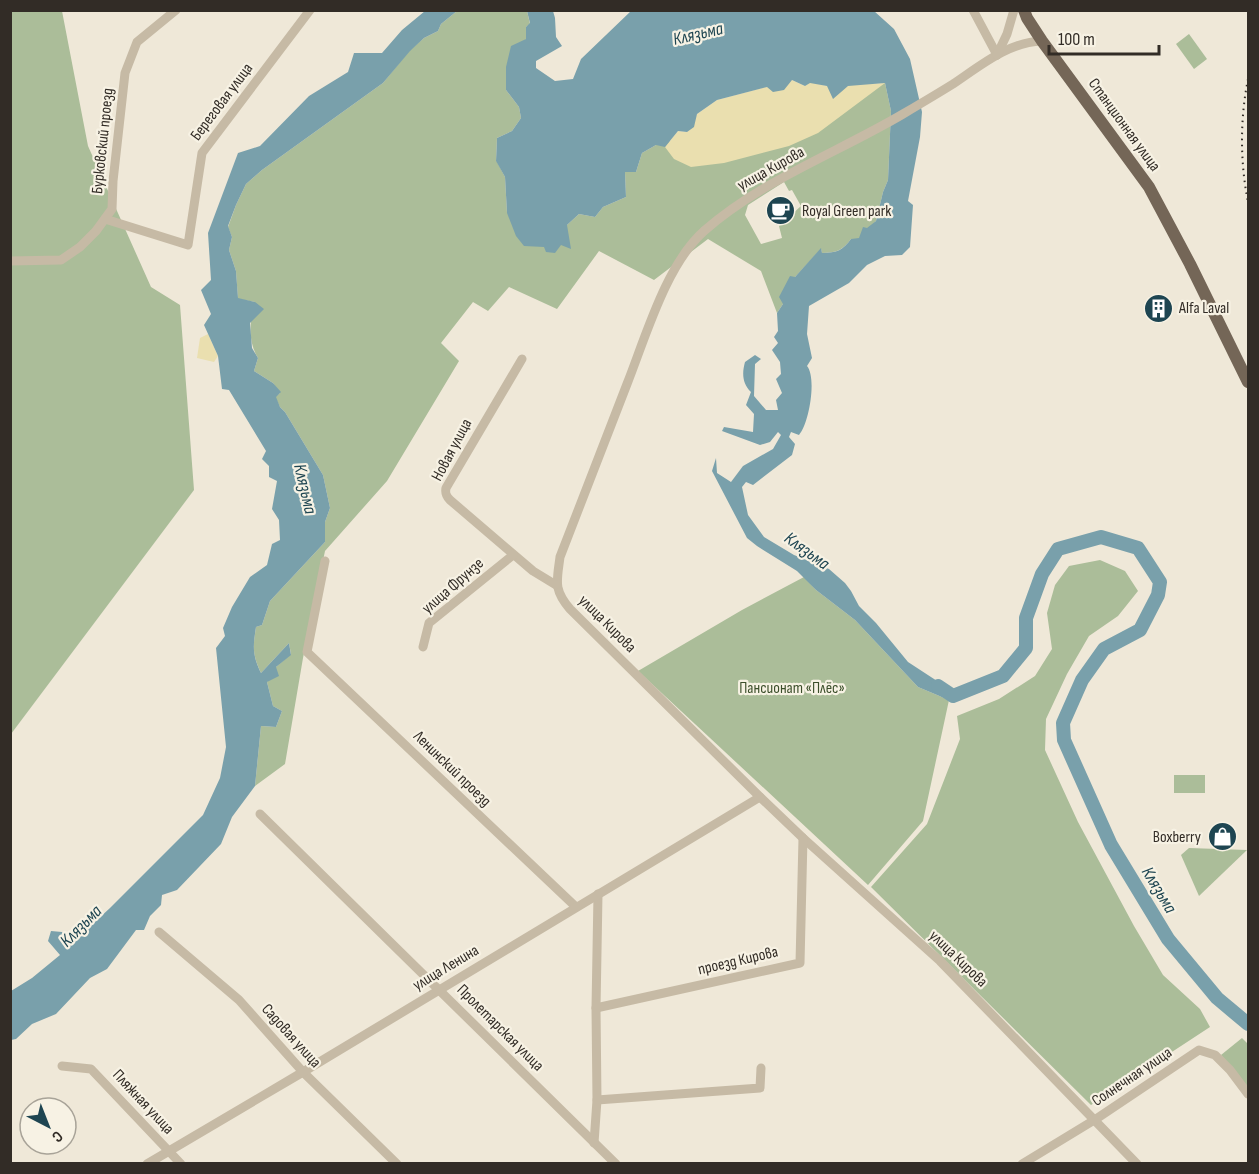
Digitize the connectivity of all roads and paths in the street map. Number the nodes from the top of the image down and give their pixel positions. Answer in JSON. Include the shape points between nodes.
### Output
{"nodes":[{"id":1,"x":176,"y":10,"type":"edge"},
{"id":2,"x":310,"y":10,"type":"edge"},
{"id":3,"x":973,"y":10,"type":"edge"},
{"id":4,"x":1014,"y":10,"type":"edge"},
{"id":5,"x":1024,"y":10,"type":"edge"},
{"id":6,"x":1042,"y":41,"type":"junction"},
{"id":7,"x":998,"y":55,"type":"junction"},
{"id":8,"x":105,"y":219,"type":"junction"},
{"id":9,"x":10,"y":261,"type":"edge"},
{"id":10,"x":522,"y":358,"type":"dead end"},
{"id":11,"x":1247,"y":377,"type":"edge"},
{"id":12,"x":513,"y":555,"type":"junction"},
{"id":13,"x":325,"y":561,"type":"dead end"},
{"id":14,"x":556,"y":585,"type":"junction"},
{"id":15,"x":423,"y":647,"type":"dead end"},
{"id":16,"x":760,"y":797,"type":"junction"},
{"id":17,"x":260,"y":814,"type":"dead end"},
{"id":18,"x":803,"y":838,"type":"junction"},
{"id":19,"x":598,"y":894,"type":"junction"},
{"id":20,"x":576,"y":908,"type":"junction"},
{"id":21,"x":159,"y":932,"type":"dead end"},
{"id":22,"x":439,"y":989,"type":"junction"},
{"id":23,"x":596,"y":1008,"type":"junction"},
{"id":24,"x":62,"y":1066,"type":"dead end"},
{"id":25,"x":761,"y":1068,"type":"dead end"},
{"id":26,"x":303,"y":1072,"type":"junction"},
{"id":27,"x":1248,"y":1094,"type":"edge"},
{"id":28,"x":597,"y":1100,"type":"junction"},
{"id":29,"x":1096,"y":1119,"type":"junction"},
{"id":30,"x":594,"y":1143,"type":"junction"},
{"id":31,"x":168,"y":1150,"type":"junction"},
{"id":32,"x":147,"y":1164,"type":"edge"},
{"id":33,"x":181,"y":1164,"type":"edge"},
{"id":34,"x":397,"y":1164,"type":"edge"},
{"id":35,"x":616,"y":1164,"type":"edge"},
{"id":36,"x":1022,"y":1164,"type":"edge"},
{"id":37,"x":1137,"y":1164,"type":"edge"}],
"edges":[{"from":1,"to":8,"type":"street","name":"Бурковский проезд","via":[[137,42],[125,73],[112,209]]},
{"from":2,"to":8,"type":"street","name":"Береговая улица","via":[[202,153],[188,245]]},
{"from":3,"to":7,"type":"street"},
{"from":4,"to":7,"type":"street"},
{"from":5,"to":6,"type":"main road","name":"Станционная улица"},
{"from":6,"to":7,"type":"street","name":"улица Кирова","via":[[1021,44]]},
{"from":6,"to":11,"type":"main road","name":"Станционная улица","via":[[1149,187]]},
{"from":7,"to":14,"type":"street","name":"улица Кирова","via":[[873,132],[739,203],[702,233],[676,265],[655,312],[560,557]]},
{"from":8,"to":9,"type":"street","name":"Бурковский проезд","via":[[80,247],[61,260]]},
{"from":10,"to":12,"type":"street","name":"Новая улица","via":[[445,492]]},
{"from":12,"to":14,"type":"street","name":"Новая улица"},
{"from":12,"to":15,"type":"street","name":"улица Фрунзе","via":[[429,623]]},
{"from":13,"to":20,"type":"street","name":"Ленинский проезд","via":[[307,652]]},
{"from":14,"to":16,"type":"street","name":"улица Кирова","via":[[570,609]]},
{"from":16,"to":18,"type":"street","name":"улица Кирова"},
{"from":16,"to":19,"type":"street","name":"улица Ленина"},
{"from":17,"to":22,"type":"street","name":"Пролетарская улица"},
{"from":18,"to":23,"type":"street","name":"проезд Кирова","via":[[800,963]]},
{"from":18,"to":29,"type":"street","name":"улица Кирова","via":[[940,961]]},
{"from":19,"to":20,"type":"street","name":"улица Ленина"},
{"from":19,"to":23,"type":"street"},
{"from":20,"to":22,"type":"street","name":"улица Ленина"},
{"from":21,"to":26,"type":"street","name":"Садовая улица","via":[[239,1000]]},
{"from":22,"to":26,"type":"street","name":"улица Ленина"},
{"from":22,"to":30,"type":"street","name":"Пролетарская улица"},
{"from":23,"to":28,"type":"street"},
{"from":24,"to":31,"type":"street","name":"Пляжная улица","via":[[91,1069]]},
{"from":25,"to":28,"type":"street","via":[[760,1088]]},
{"from":26,"to":31,"type":"street","name":"улица Ленина"},
{"from":26,"to":34,"type":"street","name":"Садовая улица"},
{"from":27,"to":29,"type":"street","name":"Солнечная улица","via":[[1215,1055],[1200,1050]]},
{"from":28,"to":30,"type":"street"},
{"from":29,"to":36,"type":"street","name":"Солнечная улица"},
{"from":29,"to":37,"type":"street","name":"улица Кирова"},
{"from":30,"to":35,"type":"street","name":"Пролетарская улица"},
{"from":31,"to":32,"type":"street","name":"улица Ленина"},
{"from":31,"to":33,"type":"street","name":"Пляжная улица"}]}
